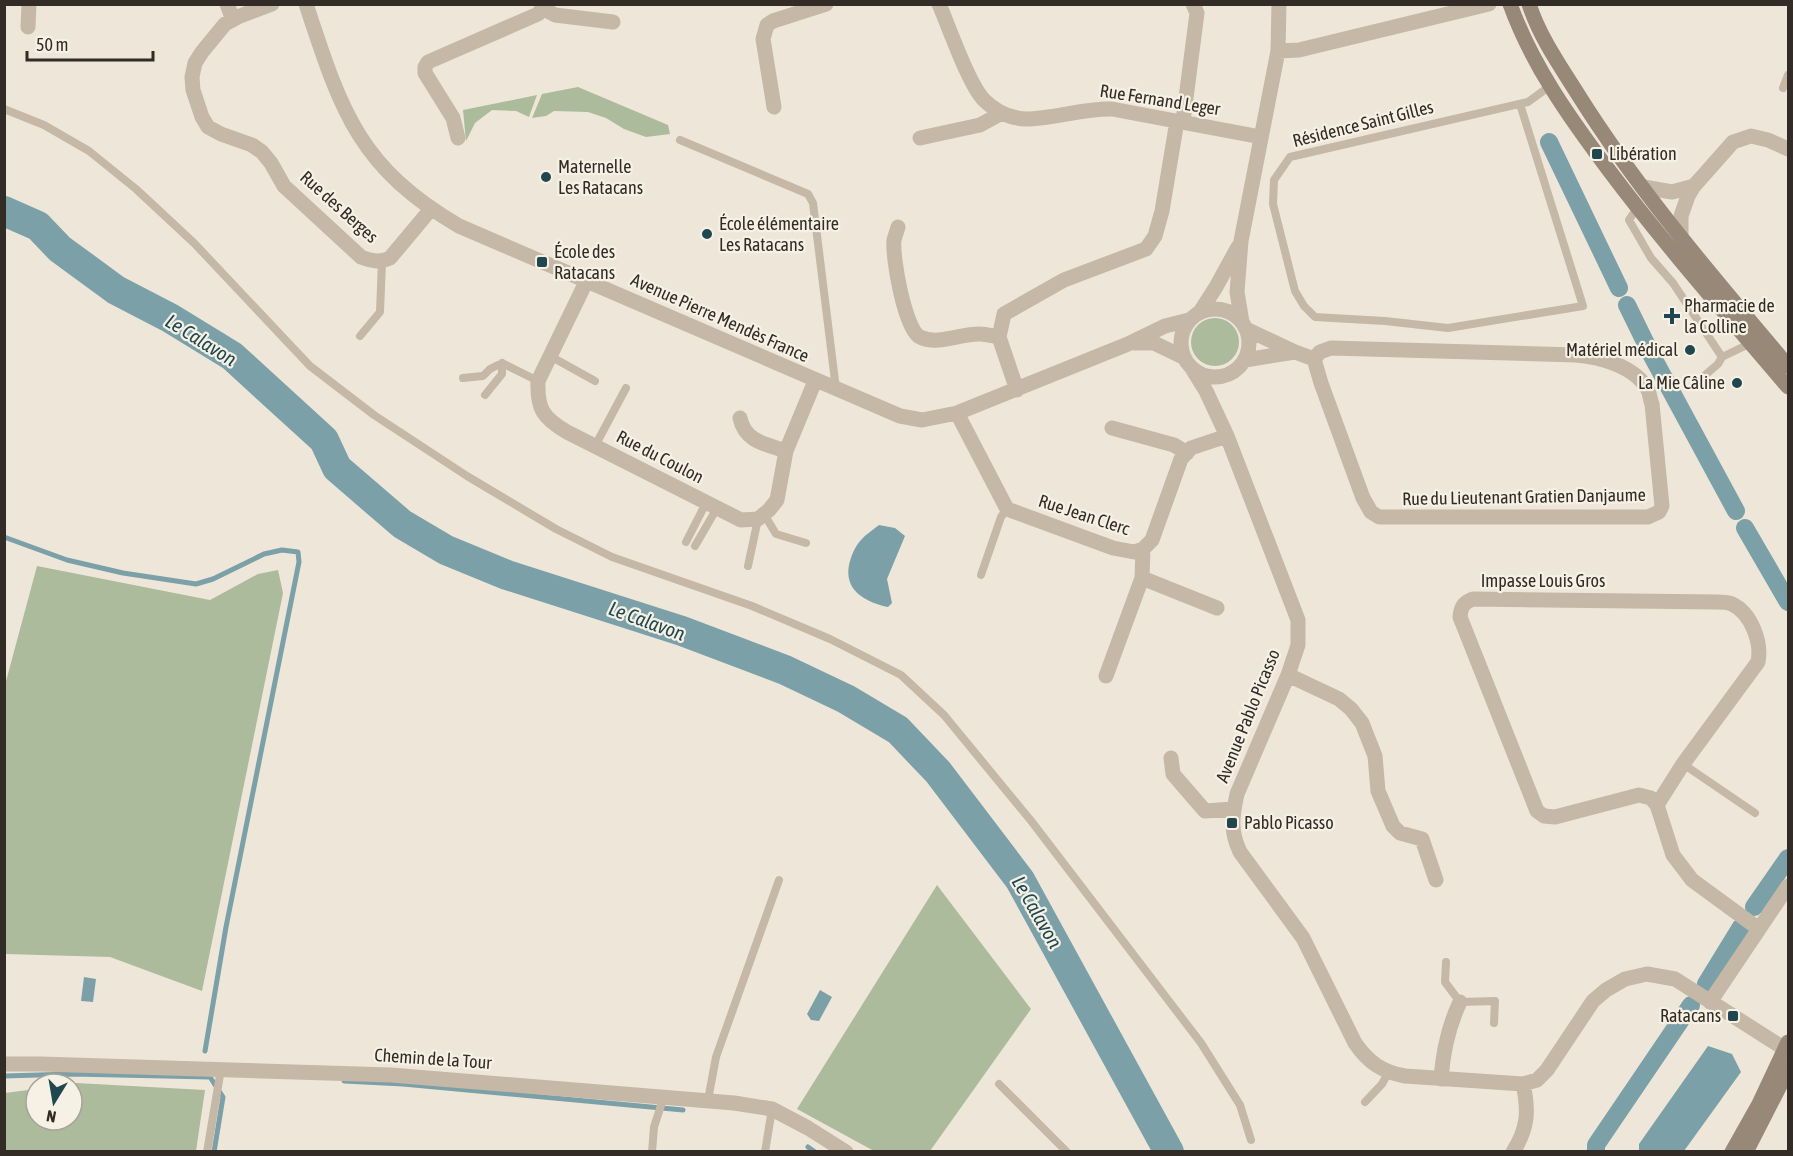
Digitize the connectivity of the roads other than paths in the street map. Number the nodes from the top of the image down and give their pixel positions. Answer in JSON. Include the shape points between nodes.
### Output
{"nodes":[{"id":1,"x":29,"y":4,"type":"edge"},
{"id":2,"x":227,"y":4,"type":"edge"},
{"id":3,"x":272,"y":4,"type":"edge"},
{"id":4,"x":306,"y":4,"type":"edge"},
{"id":5,"x":825,"y":4,"type":"edge"},
{"id":6,"x":939,"y":4,"type":"edge"},
{"id":7,"x":1193,"y":4,"type":"edge"},
{"id":8,"x":1279,"y":4,"type":"edge"},
{"id":9,"x":1489,"y":4,"type":"edge"},
{"id":10,"x":1510,"y":4,"type":"edge"},
{"id":11,"x":1529,"y":4,"type":"edge"},
{"id":12,"x":545,"y":7,"type":"edge"},
{"id":13,"x":233,"y":20,"type":"junction"},
{"id":14,"x":613,"y":21,"type":"dead end"},
{"id":15,"x":28,"y":27,"type":"dead end"},
{"id":16,"x":1278,"y":51,"type":"junction"},
{"id":17,"x":1788,"y":75,"type":"edge"},
{"id":18,"x":1550,"y":86,"type":"junction"},
{"id":19,"x":1783,"y":88,"type":"dead end"},
{"id":20,"x":1520,"y":104,"type":"junction"},
{"id":21,"x":774,"y":107,"type":"dead end"},
{"id":22,"x":4,"y":109,"type":"edge"},
{"id":23,"x":1000,"y":114,"type":"junction"},
{"id":24,"x":1180,"y":121,"type":"junction"},
{"id":25,"x":1261,"y":137,"type":"junction"},
{"id":26,"x":458,"y":138,"type":"dead end"},
{"id":27,"x":920,"y":138,"type":"dead end"},
{"id":28,"x":680,"y":140,"type":"dead end"},
{"id":29,"x":1788,"y":149,"type":"edge"},
{"id":30,"x":1694,"y":186,"type":"junction"},
{"id":31,"x":1644,"y":188,"type":"junction"},
{"id":32,"x":1637,"y":208,"type":"junction"},
{"id":33,"x":430,"y":209,"type":"junction"},
{"id":34,"x":898,"y":227,"type":"dead end"},
{"id":35,"x":1681,"y":239,"type":"junction"},
{"id":36,"x":1241,"y":241,"type":"junction"},
{"id":37,"x":382,"y":262,"type":"junction"},
{"id":38,"x":587,"y":280,"type":"junction"},
{"id":39,"x":1194,"y":316,"type":"junction"},
{"id":40,"x":1244,"y":325,"type":"junction"},
{"id":41,"x":360,"y":336,"type":"dead end"},
{"id":42,"x":999,"y":337,"type":"junction"},
{"id":43,"x":1751,"y":343,"type":"junction"},
{"id":44,"x":1128,"y":344,"type":"junction"},
{"id":45,"x":1295,"y":352,"type":"junction"},
{"id":46,"x":550,"y":356,"type":"junction"},
{"id":47,"x":1183,"y":357,"type":"junction"},
{"id":48,"x":1722,"y":357,"type":"junction"},
{"id":49,"x":1314,"y":358,"type":"junction"},
{"id":50,"x":1245,"y":360,"type":"junction"},
{"id":51,"x":502,"y":363,"type":"junction"},
{"id":52,"x":1788,"y":366,"type":"edge"},
{"id":53,"x":1193,"y":370,"type":"junction"},
{"id":54,"x":1226,"y":376,"type":"junction"},
{"id":55,"x":1704,"y":376,"type":"dead end"},
{"id":56,"x":463,"y":378,"type":"dead end"},
{"id":57,"x":538,"y":381,"type":"junction"},
{"id":58,"x":595,"y":381,"type":"dead end"},
{"id":59,"x":815,"y":381,"type":"junction"},
{"id":60,"x":1788,"y":387,"type":"edge"},
{"id":61,"x":626,"y":388,"type":"dead end"},
{"id":62,"x":836,"y":390,"type":"junction"},
{"id":63,"x":1017,"y":390,"type":"junction"},
{"id":64,"x":485,"y":395,"type":"dead end"},
{"id":65,"x":1216,"y":412,"type":"junction"},
{"id":66,"x":957,"y":413,"type":"junction"},
{"id":67,"x":740,"y":418,"type":"dead end"},
{"id":68,"x":1112,"y":428,"type":"dead end"},
{"id":69,"x":1227,"y":436,"type":"junction"},
{"id":70,"x":595,"y":446,"type":"junction"},
{"id":71,"x":786,"y":450,"type":"junction"},
{"id":72,"x":1187,"y":453,"type":"junction"},
{"id":73,"x":711,"y":505,"type":"junction"},
{"id":74,"x":1007,"y":509,"type":"junction"},
{"id":75,"x":761,"y":517,"type":"junction"},
{"id":76,"x":686,"y":542,"type":"dead end"},
{"id":77,"x":806,"y":543,"type":"dead end"},
{"id":78,"x":695,"y":546,"type":"dead end"},
{"id":79,"x":1143,"y":549,"type":"junction"},
{"id":80,"x":748,"y":566,"type":"dead end"},
{"id":81,"x":981,"y":574,"type":"dead end"},
{"id":82,"x":1142,"y":578,"type":"junction"},
{"id":83,"x":1217,"y":608,"type":"dead end"},
{"id":84,"x":1288,"y":675,"type":"junction"},
{"id":85,"x":1106,"y":676,"type":"dead end"},
{"id":86,"x":1171,"y":758,"type":"dead end"},
{"id":87,"x":1683,"y":764,"type":"junction"},
{"id":88,"x":1657,"y":805,"type":"junction"},
{"id":89,"x":1233,"y":809,"type":"junction"},
{"id":90,"x":1755,"y":813,"type":"dead end"},
{"id":91,"x":779,"y":880,"type":"dead end"},
{"id":92,"x":1436,"y":880,"type":"dead end"},
{"id":93,"x":1788,"y":886,"type":"edge"},
{"id":94,"x":1760,"y":929,"type":"junction"},
{"id":95,"x":1446,"y":962,"type":"dead end"},
{"id":96,"x":1460,"y":1002,"type":"junction"},
{"id":97,"x":1710,"y":1002,"type":"junction"},
{"id":98,"x":1494,"y":1023,"type":"dead end"},
{"id":99,"x":1787,"y":1046,"type":"edge"},
{"id":100,"x":4,"y":1065,"type":"edge"},
{"id":101,"x":221,"y":1069,"type":"junction"},
{"id":102,"x":1788,"y":1070,"type":"edge"},
{"id":103,"x":1388,"y":1073,"type":"junction"},
{"id":104,"x":1441,"y":1079,"type":"junction"},
{"id":105,"x":999,"y":1084,"type":"dead end"},
{"id":106,"x":1523,"y":1084,"type":"junction"},
{"id":107,"x":664,"y":1096,"type":"junction"},
{"id":108,"x":708,"y":1100,"type":"junction"},
{"id":109,"x":1365,"y":1102,"type":"dead end"},
{"id":110,"x":772,"y":1109,"type":"junction"},
{"id":111,"x":1251,"y":1140,"type":"dead end"},
{"id":112,"x":207,"y":1152,"type":"edge"},
{"id":113,"x":651,"y":1152,"type":"edge"},
{"id":114,"x":765,"y":1152,"type":"edge"},
{"id":115,"x":846,"y":1152,"type":"edge"},
{"id":116,"x":1067,"y":1152,"type":"edge"},
{"id":117,"x":1513,"y":1152,"type":"edge"},
{"id":118,"x":1732,"y":1152,"type":"edge"},
{"id":119,"x":1746,"y":1152,"type":"edge"}],
"edges":[{"from":1,"to":15,"type":"street"},
{"from":2,"to":13,"type":"street"},
{"from":3,"to":13,"type":"street","name":"Rue des Berges"},
{"from":4,"to":33,"type":"street","name":"Avenue Pierre Mendès France","via":[[345,113],[362,142],[383,168]]},
{"from":5,"to":21,"type":"street","via":[[773,21],[764,31]]},
{"from":6,"to":23,"type":"street","via":[[983,99]]},
{"from":7,"to":24,"type":"street","via":[[1197,14]]},
{"from":8,"to":16,"type":"street"},
{"from":9,"to":16,"type":"street","via":[[1299,50]]},
{"from":10,"to":18,"type":"main road","via":[[1521,35]]},
{"from":11,"to":31,"type":"main road","via":[[1564,72]]},
{"from":12,"to":14,"type":"street","via":[[555,15]]},
{"from":12,"to":26,"type":"street","via":[[538,14],[428,62],[425,74],[453,118]]},
{"from":13,"to":37,"type":"street","name":"Rue des Berges","via":[[214,35],[195,63],[193,90],[208,127],[262,152],[284,186],[361,257]]},
{"from":16,"to":25,"type":"street"},
{"from":17,"to":19,"type":"lane"},
{"from":18,"to":20,"type":"lane","name":"Résidence Saint Gilles"},
{"from":18,"to":32,"type":"main road"},
{"from":20,"to":20,"type":"lane","name":"Résidence Saint Gilles","via":[[1290,157],[1275,180],[1273,204],[1295,291],[1304,306],[1315,317],[1448,328],[1583,306]]},
{"from":22,"to":111,"type":"lane","via":[[89,150],[194,243],[310,366],[374,415],[467,476],[556,530],[612,558],[752,606],[901,675],[944,716],[1025,813],[1202,1042],[1240,1106]]},
{"from":23,"to":24,"type":"street","name":"Rue Fernand Leger","via":[[1024,119],[1091,108]]},
{"from":23,"to":27,"type":"street","via":[[980,125]]},
{"from":24,"to":25,"type":"street","name":"Rue Fernand Leger"},
{"from":24,"to":42,"type":"street","via":[[1162,211],[1155,236],[1146,249],[1064,280],[1004,314]]},
{"from":25,"to":36,"type":"street"},
{"from":28,"to":62,"type":"lane","via":[[808,194],[813,203]]},
{"from":29,"to":30,"type":"street","via":[[1759,137],[1738,139]]},
{"from":30,"to":31,"type":"street","via":[[1672,192]]},
{"from":30,"to":35,"type":"street","via":[[1681,216]]},
{"from":31,"to":35,"type":"main road"},
{"from":32,"to":43,"type":"main road"},
{"from":32,"to":48,"type":"lane","via":[[1629,220],[1651,258],[1673,283]]},
{"from":33,"to":37,"type":"street","name":"Rue des Berges","via":[[390,258]]},
{"from":33,"to":38,"type":"street","name":"Avenue Pierre Mendès France","via":[[459,226]]},
{"from":34,"to":42,"type":"street","via":[[894,258],[913,332],[932,340],[980,334]]},
{"from":35,"to":52,"type":"main road"},
{"from":36,"to":39,"type":"street","via":[[1216,287]]},
{"from":36,"to":40,"type":"street","via":[[1237,292]]},
{"from":37,"to":41,"type":"lane","via":[[380,312]]},
{"from":38,"to":46,"type":"street"},
{"from":38,"to":59,"type":"street","name":"Avenue Pierre Mendès France"},
{"from":39,"to":40,"type":"street","via":[[1218,309],[1227,311]]},
{"from":39,"to":44,"type":"street","name":"Avenue Pierre Mendès France"},
{"from":39,"to":47,"type":"street","via":[[1180,338]]},
{"from":40,"to":45,"type":"street"},
{"from":40,"to":50,"type":"street","via":[[1250,345]]},
{"from":42,"to":63,"type":"street"},
{"from":43,"to":48,"type":"lane"},
{"from":43,"to":60,"type":"main road"},
{"from":44,"to":47,"type":"street","name":"Avenue Pierre Mendès France","via":[[1154,343]]},
{"from":44,"to":63,"type":"street","name":"Avenue Pierre Mendès France"},
{"from":45,"to":49,"type":"street"},
{"from":45,"to":50,"type":"street"},
{"from":46,"to":57,"type":"street"},
{"from":46,"to":58,"type":"lane"},
{"from":47,"to":53,"type":"street"},
{"from":48,"to":55,"type":"lane"},
{"from":49,"to":49,"type":"street","name":"Rue du Lieutenant Gratien Danjaume","via":[[1363,498],[1379,517],[1648,517],[1662,506],[1648,390],[1616,364],[1576,355],[1331,348]]},
{"from":50,"to":54,"type":"street"},
{"from":51,"to":56,"type":"lane","via":[[483,376]]},
{"from":51,"to":57,"type":"lane"},
{"from":51,"to":64,"type":"lane","via":[[501,374]]},
{"from":53,"to":54,"type":"street","via":[[1209,378]]},
{"from":53,"to":65,"type":"street","name":"Avenue Pablo Picasso"},
{"from":54,"to":65,"type":"street"},
{"from":57,"to":70,"type":"street","name":"Rue du Coulon","via":[[537,398],[552,423]]},
{"from":59,"to":62,"type":"street","name":"Avenue Pierre Mendès France"},
{"from":59,"to":71,"type":"street"},
{"from":61,"to":70,"type":"lane"},
{"from":62,"to":66,"type":"street","name":"Avenue Pierre Mendès France","via":[[900,416],[922,420]]},
{"from":63,"to":66,"type":"street","name":"Avenue Pierre Mendès France"},
{"from":65,"to":69,"type":"street","name":"Avenue Pablo Picasso"},
{"from":66,"to":74,"type":"street"},
{"from":67,"to":71,"type":"street","via":[[743,430],[753,439]]},
{"from":68,"to":72,"type":"street","via":[[1174,445]]},
{"from":69,"to":72,"type":"street","via":[[1191,448]]},
{"from":69,"to":84,"type":"street","name":"Avenue Pablo Picasso","via":[[1298,621],[1298,645]]},
{"from":70,"to":73,"type":"street","name":"Rue du Coulon"},
{"from":71,"to":75,"type":"street","via":[[777,500]]},
{"from":72,"to":79,"type":"street","name":"Rue Jean Clerc","via":[[1172,480],[1152,540]]},
{"from":73,"to":75,"type":"street","name":"Rue du Coulon","via":[[741,520]]},
{"from":73,"to":76,"type":"lane"},
{"from":73,"to":78,"type":"lane"},
{"from":74,"to":79,"type":"street","name":"Rue Jean Clerc","via":[[1113,548],[1134,552]]},
{"from":74,"to":81,"type":"lane"},
{"from":75,"to":77,"type":"lane","via":[[776,534]]},
{"from":75,"to":80,"type":"lane"},
{"from":79,"to":82,"type":"street"},
{"from":82,"to":83,"type":"street"},
{"from":82,"to":85,"type":"street"},
{"from":84,"to":89,"type":"street","name":"Avenue Pablo Picasso"},
{"from":84,"to":92,"type":"street","via":[[1339,699],[1362,723],[1375,756],[1378,791],[1394,826],[1400,833],[1422,839]]},
{"from":86,"to":89,"type":"street","via":[[1173,774],[1205,811]]},
{"from":87,"to":88,"type":"street","name":"Impasse Louis Gros"},
{"from":87,"to":88,"type":"street","name":"Impasse Louis Gros","via":[[1758,662],[1759,643],[1746,618],[1731,603],[1473,599],[1465,602],[1460,617],[1537,811],[1555,817],[1639,795]]},
{"from":87,"to":90,"type":"lane"},
{"from":88,"to":94,"type":"street","via":[[1673,855],[1692,880]]},
{"from":89,"to":103,"type":"street","name":"Avenue Pablo Picasso","via":[[1233,837],[1240,852],[1303,938],[1364,1056]]},
{"from":91,"to":108,"type":"lane","via":[[716,1057]]},
{"from":93,"to":94,"type":"street"},
{"from":94,"to":97,"type":"street"},
{"from":95,"to":96,"type":"lane","via":[[1445,982]]},
{"from":96,"to":98,"type":"lane","via":[[1495,1001]]},
{"from":96,"to":104,"type":"street","via":[[1450,1021]]},
{"from":97,"to":99,"type":"street"},
{"from":97,"to":106,"type":"street","via":[[1675,979],[1647,974],[1625,979],[1593,1001],[1547,1070],[1537,1080]]},
{"from":99,"to":118,"type":"main road"},
{"from":100,"to":101,"type":"street","name":"Chemin de la Tour"},
{"from":101,"to":107,"type":"street","name":"Chemin de la Tour","via":[[390,1075]]},
{"from":101,"to":112,"type":"lane"},
{"from":102,"to":119,"type":"main road"},
{"from":103,"to":104,"type":"street","name":"Avenue Pablo Picasso"},
{"from":103,"to":109,"type":"lane"},
{"from":104,"to":106,"type":"street","name":"Avenue Pablo Picasso"},
{"from":105,"to":116,"type":"lane"},
{"from":106,"to":117,"type":"street","via":[[1526,1124]]},
{"from":107,"to":108,"type":"street","name":"Chemin de la Tour"},
{"from":107,"to":113,"type":"lane"},
{"from":108,"to":110,"type":"street","name":"Chemin de la Tour"},
{"from":110,"to":114,"type":"lane"},
{"from":110,"to":115,"type":"street","name":"Chemin de la Tour"}]}
